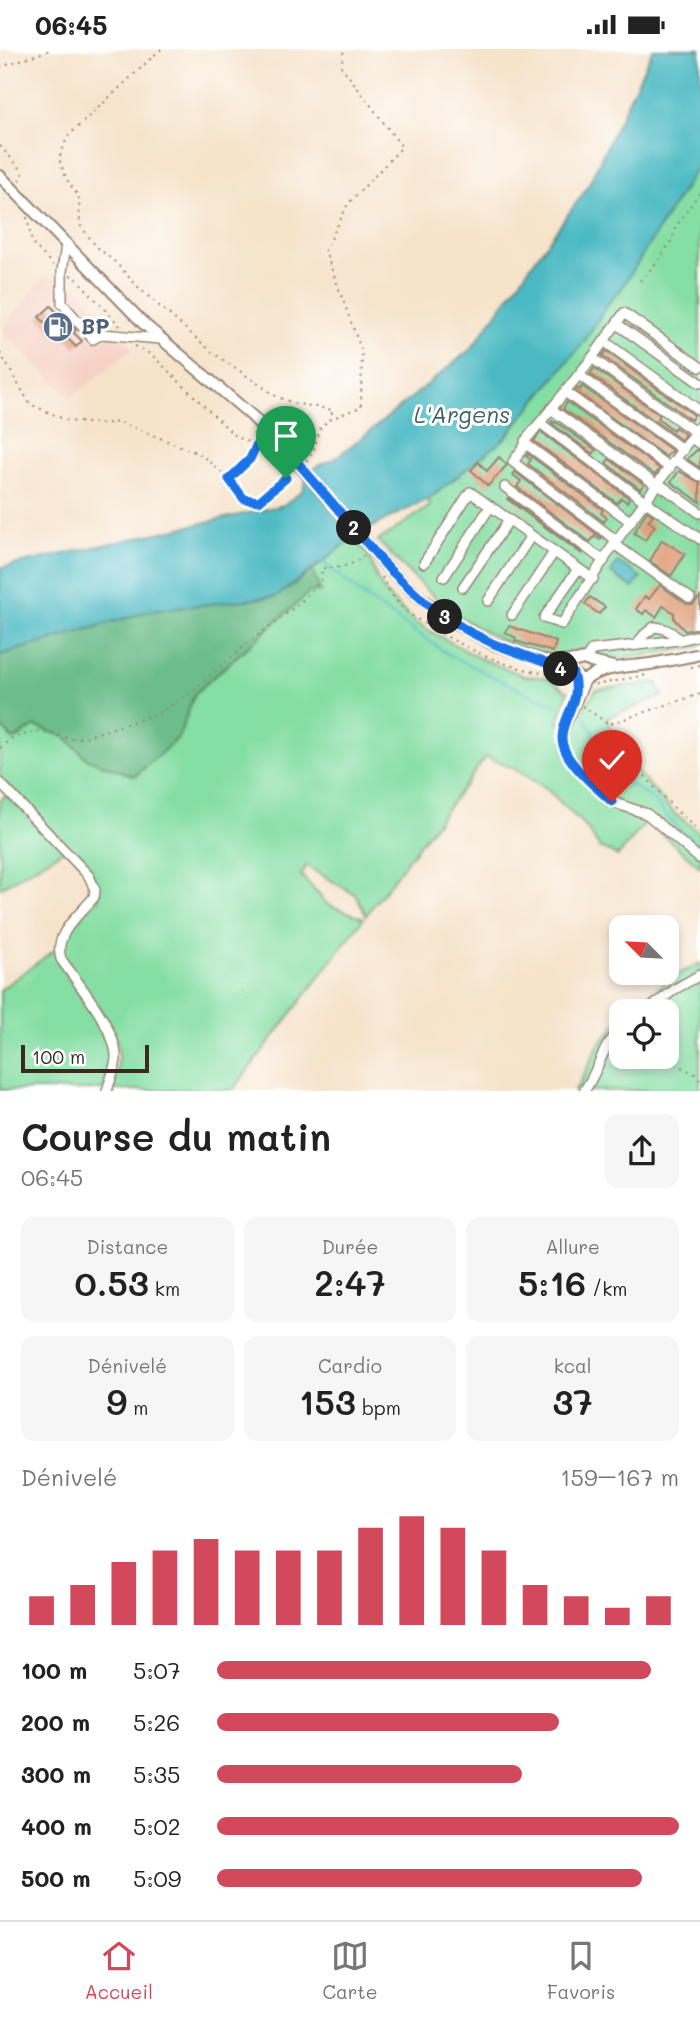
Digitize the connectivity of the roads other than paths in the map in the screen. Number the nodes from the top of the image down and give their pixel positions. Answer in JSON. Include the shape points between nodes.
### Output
{"nodes":[{"id":1,"x":0,"y":176,"type":"edge"},
{"id":2,"x":66,"y":245,"type":"junction"},
{"id":3,"x":617,"y":324,"type":"junction"},
{"id":4,"x":160,"y":339,"type":"junction"},
{"id":5,"x":604,"y":341,"type":"junction"},
{"id":6,"x":592,"y":358,"type":"junction"},
{"id":7,"x":700,"y":367,"type":"edge"},
{"id":8,"x":579,"y":375,"type":"junction"},
{"id":9,"x":700,"y":383,"type":"edge"},
{"id":10,"x":565,"y":392,"type":"junction"},
{"id":11,"x":551,"y":409,"type":"junction"},
{"id":12,"x":700,"y":411,"type":"edge"},
{"id":13,"x":540,"y":423,"type":"junction"},
{"id":14,"x":695,"y":432,"type":"edge"},
{"id":15,"x":526,"y":443,"type":"junction"},
{"id":16,"x":700,"y":444,"type":"edge"},
{"id":17,"x":683,"y":450,"type":"junction"},
{"id":18,"x":676,"y":460,"type":"junction"},
{"id":19,"x":670,"y":468,"type":"junction"},
{"id":20,"x":700,"y":476,"type":"edge"},
{"id":21,"x":658,"y":485,"type":"junction"},
{"id":22,"x":505,"y":487,"type":"dead end"},
{"id":23,"x":646,"y":502,"type":"junction"},
{"id":24,"x":490,"y":507,"type":"junction"},
{"id":25,"x":700,"y":513,"type":"edge"},
{"id":26,"x":509,"y":520,"type":"junction"},
{"id":27,"x":631,"y":522,"type":"junction"},
{"id":28,"x":531,"y":536,"type":"junction"},
{"id":29,"x":700,"y":539,"type":"edge"},
{"id":30,"x":616,"y":543,"type":"junction"},
{"id":31,"x":554,"y":552,"type":"junction"},
{"id":32,"x":604,"y":561,"type":"junction"},
{"id":33,"x":424,"y":563,"type":"dead end"},
{"id":34,"x":578,"y":569,"type":"junction"},
{"id":35,"x":444,"y":577,"type":"dead end"},
{"id":36,"x":593,"y":579,"type":"junction"},
{"id":37,"x":463,"y":587,"type":"dead end"},
{"id":38,"x":690,"y":598,"type":"dead end"},
{"id":39,"x":488,"y":601,"type":"dead end"},
{"id":40,"x":512,"y":615,"type":"dead end"},
{"id":41,"x":700,"y":635,"type":"edge"},
{"id":42,"x":679,"y":639,"type":"junction"},
{"id":43,"x":638,"y":645,"type":"junction"},
{"id":44,"x":700,"y":655,"type":"edge"},
{"id":45,"x":548,"y":662,"type":"junction"},
{"id":46,"x":588,"y":670,"type":"junction"},
{"id":47,"x":574,"y":674,"type":"junction"},
{"id":48,"x":574,"y":704,"type":"junction"},
{"id":49,"x":0,"y":783,"type":"edge"},
{"id":50,"x":700,"y":859,"type":"edge"},
{"id":51,"x":700,"y":975,"type":"edge"},
{"id":52,"x":662,"y":999,"type":"edge"},
{"id":53,"x":609,"y":1044,"type":"edge"},
{"id":54,"x":107,"y":1090,"type":"edge"},
{"id":55,"x":584,"y":1090,"type":"edge"}],
"edges":[{"from":1,"to":2,"type":"main road"},
{"from":2,"to":4,"type":"main road"},
{"from":2,"to":4,"type":"street","via":[[62,303],[93,339],[102,334]]},
{"from":3,"to":5,"type":"street"},
{"from":3,"to":7,"type":"street","via":[[624,313]]},
{"from":3,"to":9,"type":"street"},
{"from":4,"to":45,"type":"main road","bridge":true,"via":[[281,443],[389,569],[420,598],[454,623],[500,647]]},
{"from":5,"to":6,"type":"street"},
{"from":5,"to":12,"type":"street"},
{"from":6,"to":8,"type":"street"},
{"from":6,"to":14,"type":"street"},
{"from":8,"to":10,"type":"street"},
{"from":8,"to":17,"type":"street"},
{"from":10,"to":11,"type":"street"},
{"from":10,"to":19,"type":"street"},
{"from":11,"to":13,"type":"street"},
{"from":11,"to":21,"type":"street"},
{"from":13,"to":15,"type":"street"},
{"from":13,"to":23,"type":"street"},
{"from":14,"to":16,"type":"street"},
{"from":14,"to":17,"type":"street"},
{"from":15,"to":27,"type":"street"},
{"from":15,"to":30,"type":"street","via":[[513,463]]},
{"from":17,"to":18,"type":"street"},
{"from":18,"to":19,"type":"street"},
{"from":18,"to":20,"type":"street"},
{"from":19,"to":21,"type":"street"},
{"from":21,"to":23,"type":"street"},
{"from":21,"to":25,"type":"street"},
{"from":22,"to":32,"type":"street"},
{"from":23,"to":27,"type":"street"},
{"from":23,"to":29,"type":"street"},
{"from":24,"to":26,"type":"street"},
{"from":24,"to":33,"type":"street","via":[[470,492]]},
{"from":24,"to":35,"type":"street"},
{"from":26,"to":28,"type":"street"},
{"from":26,"to":37,"type":"street"},
{"from":27,"to":30,"type":"street"},
{"from":28,"to":31,"type":"street"},
{"from":28,"to":39,"type":"street"},
{"from":30,"to":32,"type":"street"},
{"from":30,"to":38,"type":"street"},
{"from":31,"to":34,"type":"street"},
{"from":31,"to":40,"type":"street"},
{"from":32,"to":36,"type":"street"},
{"from":34,"to":36,"type":"street"},
{"from":34,"to":36,"type":"street","via":[[544,618],[562,624]]},
{"from":41,"to":42,"type":"street"},
{"from":42,"to":43,"type":"street"},
{"from":42,"to":43,"type":"street","via":[[654,627]]},
{"from":43,"to":46,"type":"street","via":[[592,650]]},
{"from":44,"to":46,"type":"main road"},
{"from":45,"to":46,"type":"main road"},
{"from":45,"to":47,"type":"main road"},
{"from":46,"to":47,"type":"main road","via":[[573,666]]},
{"from":46,"to":48,"type":"street"},
{"from":47,"to":48,"type":"street"},
{"from":48,"to":50,"type":"street","via":[[562,739],[565,752],[584,777],[612,802],[648,814]]},
{"from":49,"to":54,"type":"street","via":[[93,883],[94,897],[69,925],[59,951],[111,1036],[116,1060]]},
{"from":51,"to":52,"type":"street"},
{"from":53,"to":55,"type":"street"}]}
